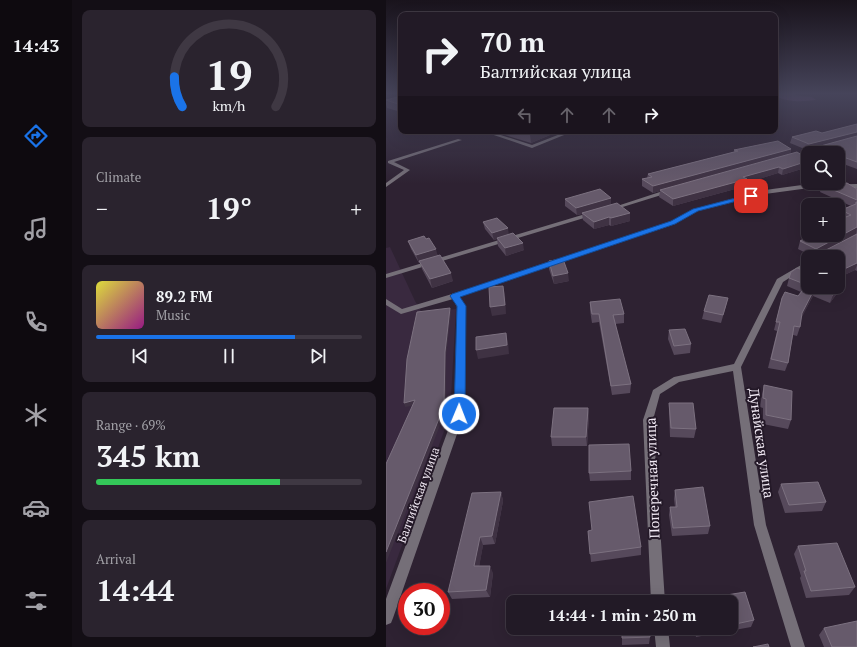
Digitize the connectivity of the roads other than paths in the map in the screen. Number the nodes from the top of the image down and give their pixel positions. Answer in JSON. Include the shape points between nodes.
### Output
{"nodes":[{"id":1,"x":493,"y":134,"type":"edge"},
{"id":2,"x":556,"y":134,"type":"edge"},
{"id":3,"x":565,"y":134,"type":"edge"},
{"id":4,"x":561,"y":136,"type":"junction"},
{"id":5,"x":460,"y":140,"type":"dead end"},
{"id":6,"x":835,"y":145,"type":"edge"},
{"id":7,"x":782,"y":159,"type":"edge"},
{"id":8,"x":386,"y":185,"type":"edge"},
{"id":9,"x":857,"y":186,"type":"edge"},
{"id":10,"x":677,"y":189,"type":"edge"},
{"id":11,"x":608,"y":210,"type":"edge"},
{"id":12,"x":600,"y":212,"type":"edge"},
{"id":13,"x":801,"y":268,"type":"edge"},
{"id":14,"x":386,"y":276,"type":"edge"},
{"id":15,"x":455,"y":296,"type":"junction"},
{"id":16,"x":386,"y":301,"type":"edge"},
{"id":17,"x":737,"y":367,"type":"junction"},
{"id":18,"x":658,"y":595,"type":"edge"},
{"id":19,"x":386,"y":618,"type":"edge"},
{"id":20,"x":662,"y":635,"type":"edge"},
{"id":21,"x":663,"y":647,"type":"edge"},
{"id":22,"x":798,"y":647,"type":"edge"}],
"edges":[{"from":1,"to":4,"type":"street","via":[[532,147]]},
{"from":2,"to":4,"type":"street"},
{"from":3,"to":4,"type":"street"},
{"from":5,"to":8,"type":"street","via":[[390,162],[408,170]]},
{"from":6,"to":7,"type":"street"},
{"from":9,"to":15,"type":"street","via":[[780,190],[696,210],[673,223]]},
{"from":10,"to":11,"type":"street"},
{"from":12,"to":14,"type":"street"},
{"from":13,"to":17,"type":"street","via":[[780,281]]},
{"from":15,"to":16,"type":"street","via":[[401,312]]},
{"from":15,"to":19,"type":"street","name":"Балтийская улица","via":[[461,306],[459,414]]},
{"from":17,"to":18,"type":"street","name":"Поперечная улица","via":[[677,379],[656,392],[648,420]]},
{"from":17,"to":22,"type":"street","name":"Дунайская улица","via":[[760,525]]},
{"from":20,"to":21,"type":"street"}]}
